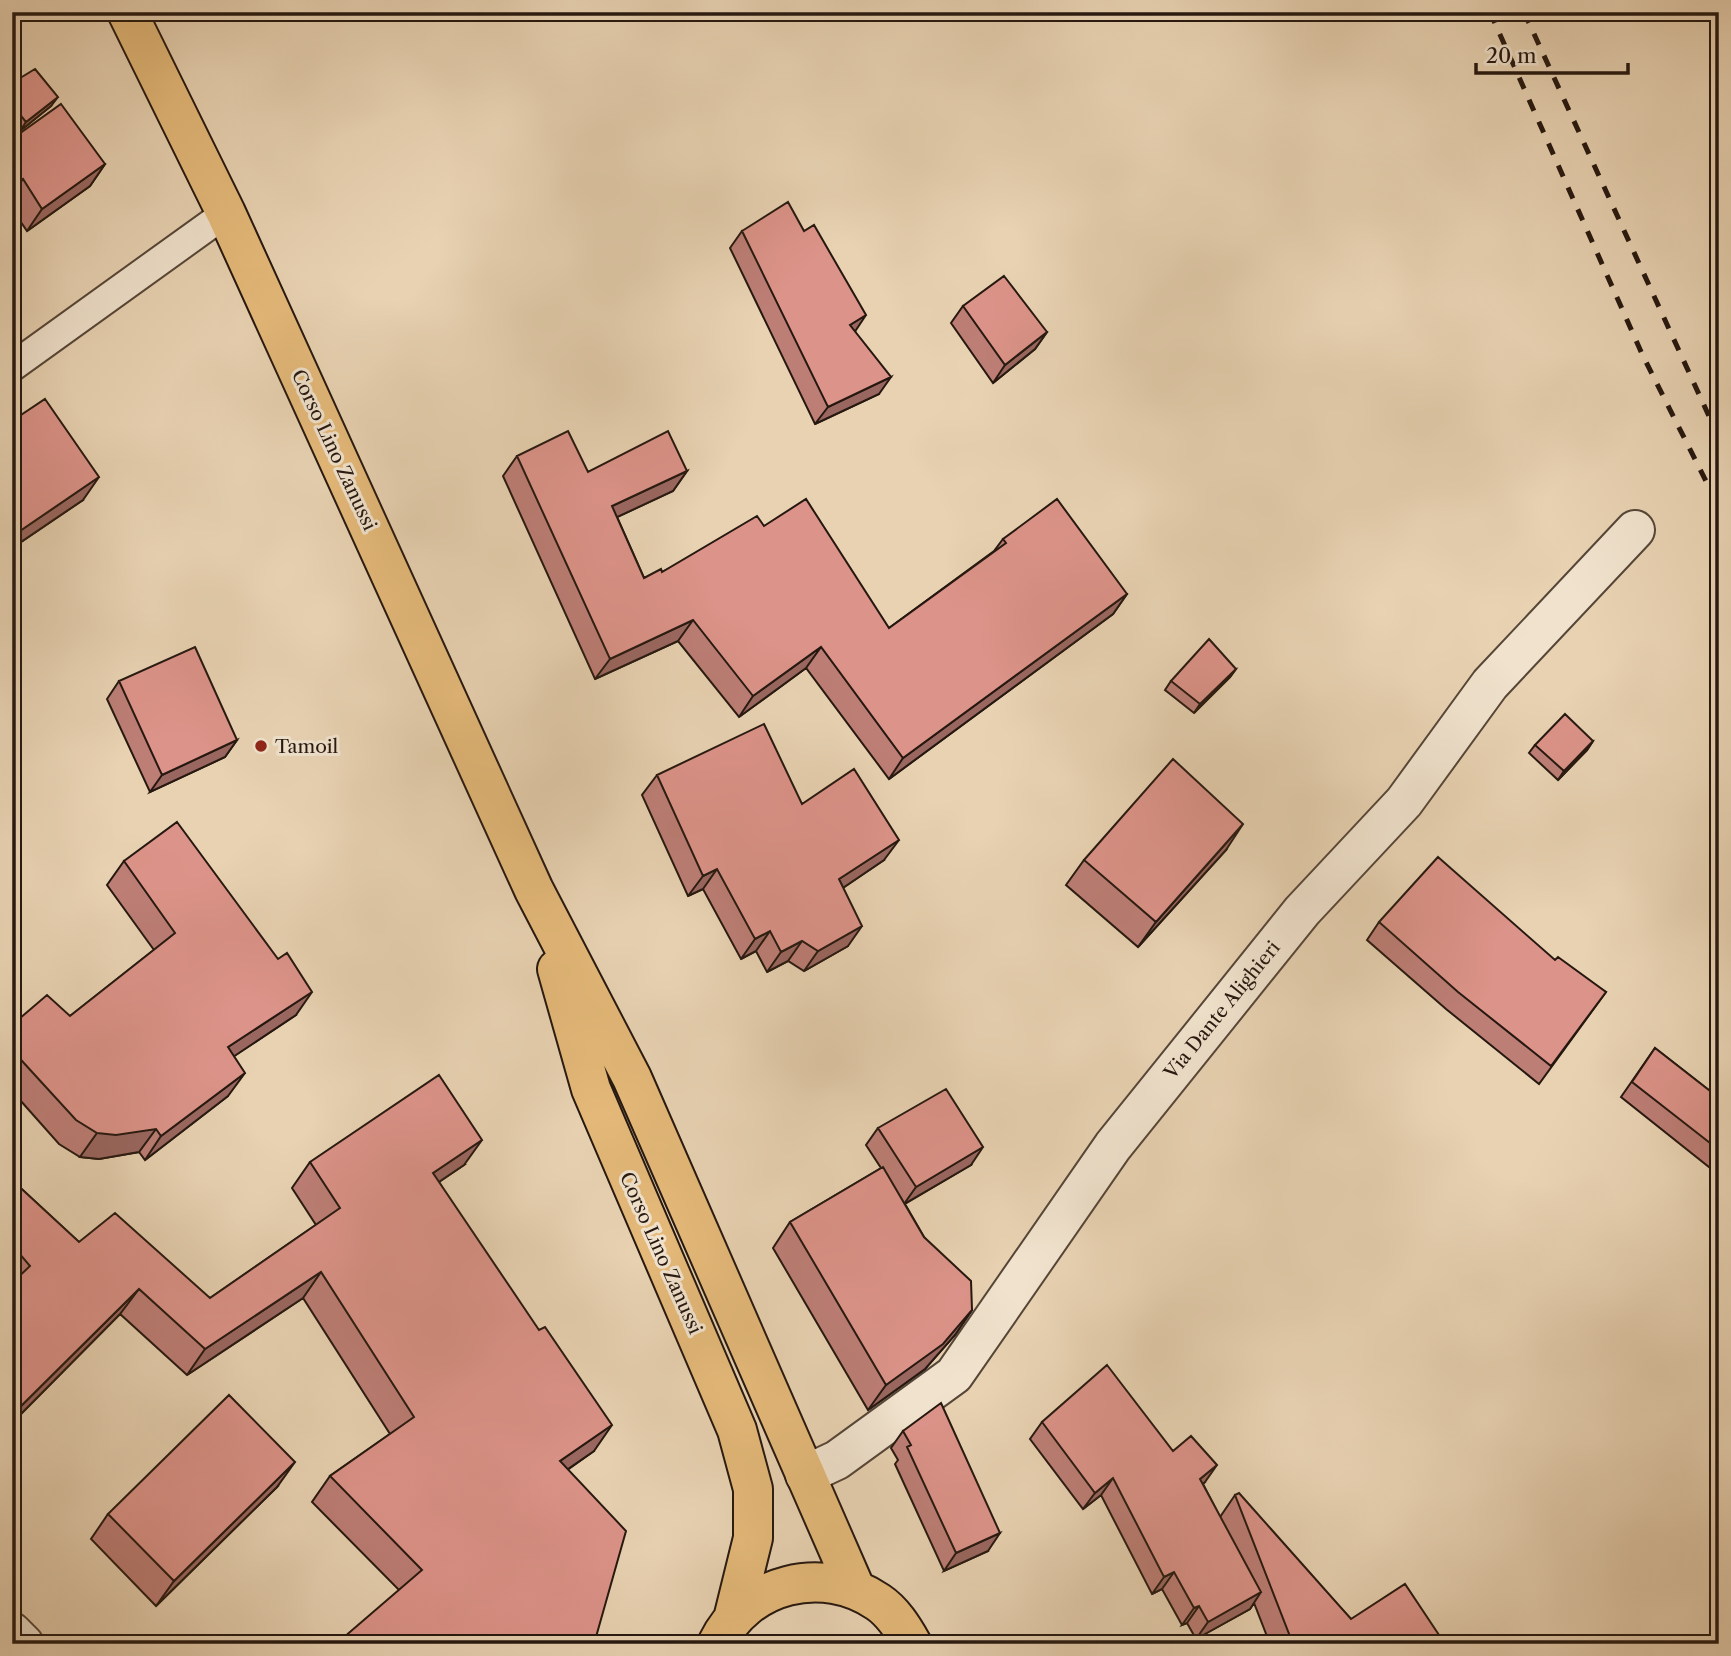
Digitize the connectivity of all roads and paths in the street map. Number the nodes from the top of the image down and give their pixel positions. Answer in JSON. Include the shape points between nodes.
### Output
{"nodes":[{"id":1,"x":127,"y":12,"type":"edge"},
{"id":2,"x":226,"y":213,"type":"junction"},
{"id":3,"x":12,"y":367,"type":"edge"},
{"id":4,"x":1635,"y":530,"type":"dead end"},
{"id":5,"x":534,"y":890,"type":"junction"},
{"id":6,"x":805,"y":1475,"type":"junction"},
{"id":7,"x":855,"y":1588,"type":"junction"},
{"id":8,"x":725,"y":1631,"type":"edge"},
{"id":9,"x":12,"y":1632,"type":"edge"},
{"id":10,"x":24,"y":1644,"type":"edge"},
{"id":11,"x":912,"y":1644,"type":"edge"}],
"edges":[{"from":1,"to":2,"type":"main road","name":"Corso Lino Zanussi"},
{"from":2,"to":3,"type":"lane"},
{"from":2,"to":5,"type":"main road","name":"Corso Lino Zanussi"},
{"from":4,"to":6,"type":"street","name":"Via Dante Alighieri","via":[[1490,684],[1404,802],[1301,911],[1113,1146],[954,1375],[837,1460]]},
{"from":5,"to":6,"type":"main road","name":"Corso Lino Zanussi","via":[[632,1078]]},
{"from":5,"to":8,"type":"main road","name":"Corso Lino Zanussi","via":[[591,1088],[737,1430],[753,1489],[753,1538]]},
{"from":6,"to":7,"type":"main road","name":"Corso Lino Zanussi"},
{"from":7,"to":8,"type":"main road","via":[[822,1581],[788,1584],[758,1597]]},
{"from":7,"to":11,"type":"main road","via":[[880,1603]]},
{"from":9,"to":10,"type":"street"}]}
